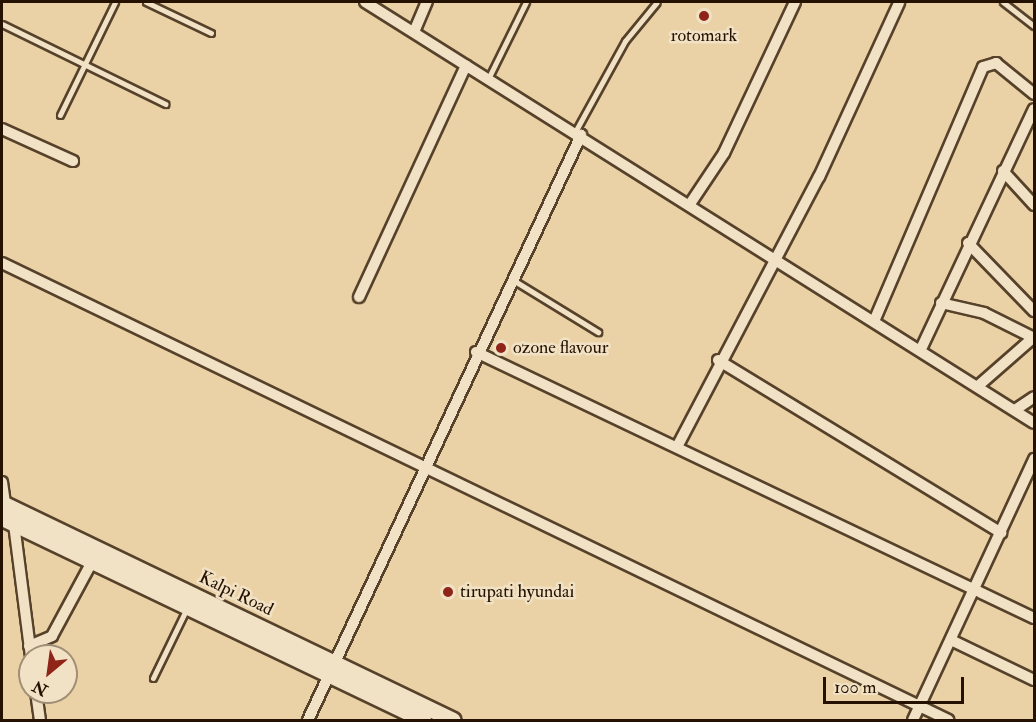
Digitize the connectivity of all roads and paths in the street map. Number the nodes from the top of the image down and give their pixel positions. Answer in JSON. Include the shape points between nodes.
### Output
{"nodes":[{"id":1,"x":115,"y":2,"type":"edge"},
{"id":2,"x":146,"y":2,"type":"edge"},
{"id":3,"x":365,"y":2,"type":"edge"},
{"id":4,"x":428,"y":2,"type":"edge"},
{"id":5,"x":526,"y":2,"type":"edge"},
{"id":6,"x":657,"y":2,"type":"edge"},
{"id":7,"x":795,"y":2,"type":"edge"},
{"id":8,"x":1003,"y":2,"type":"edge"},
{"id":9,"x":899,"y":3,"type":"edge"},
{"id":10,"x":2,"y":24,"type":"edge"},
{"id":11,"x":1035,"y":26,"type":"edge"},
{"id":12,"x":414,"y":32,"type":"junction"},
{"id":13,"x":211,"y":33,"type":"dead end"},
{"id":14,"x":85,"y":64,"type":"junction"},
{"id":15,"x":466,"y":65,"type":"junction"},
{"id":16,"x":488,"y":79,"type":"junction"},
{"id":17,"x":1035,"y":94,"type":"edge"},
{"id":18,"x":165,"y":104,"type":"dead end"},
{"id":19,"x":1035,"y":109,"type":"edge"},
{"id":20,"x":60,"y":115,"type":"dead end"},
{"id":21,"x":2,"y":129,"type":"edge"},
{"id":22,"x":578,"y":133,"type":"junction"},
{"id":23,"x":73,"y":161,"type":"dead end"},
{"id":24,"x":1003,"y":171,"type":"junction"},
{"id":25,"x":690,"y":204,"type":"junction"},
{"id":26,"x":1035,"y":205,"type":"edge"},
{"id":27,"x":968,"y":243,"type":"junction"},
{"id":28,"x":773,"y":256,"type":"junction"},
{"id":29,"x":2,"y":263,"type":"edge"},
{"id":30,"x":511,"y":279,"type":"junction"},
{"id":31,"x":359,"y":297,"type":"dead end"},
{"id":32,"x":941,"y":303,"type":"junction"},
{"id":33,"x":1035,"y":311,"type":"edge"},
{"id":34,"x":874,"y":319,"type":"junction"},
{"id":35,"x":598,"y":332,"type":"dead end"},
{"id":36,"x":1034,"y":338,"type":"edge"},
{"id":37,"x":921,"y":349,"type":"junction"},
{"id":38,"x":476,"y":352,"type":"junction"},
{"id":39,"x":718,"y":360,"type":"junction"},
{"id":40,"x":978,"y":386,"type":"junction"},
{"id":41,"x":1035,"y":397,"type":"edge"},
{"id":42,"x":1015,"y":410,"type":"junction"},
{"id":43,"x":1035,"y":423,"type":"edge"},
{"id":44,"x":677,"y":447,"type":"junction"},
{"id":45,"x":1035,"y":459,"type":"edge"},
{"id":46,"x":424,"y":466,"type":"junction"},
{"id":47,"x":2,"y":482,"type":"edge"},
{"id":48,"x":5,"y":512,"type":"edge"},
{"id":49,"x":1001,"y":533,"type":"junction"},
{"id":50,"x":93,"y":560,"type":"junction"},
{"id":51,"x":975,"y":588,"type":"junction"},
{"id":52,"x":188,"y":606,"type":"junction"},
{"id":53,"x":1035,"y":618,"type":"edge"},
{"id":54,"x":951,"y":640,"type":"junction"},
{"id":55,"x":29,"y":644,"type":"edge"},
{"id":56,"x":40,"y":644,"type":"edge"},
{"id":57,"x":332,"y":670,"type":"junction"},
{"id":58,"x":153,"y":678,"type":"dead end"},
{"id":59,"x":1035,"y":680,"type":"edge"},
{"id":60,"x":38,"y":704,"type":"edge"},
{"id":61,"x":920,"y":707,"type":"junction"},
{"id":62,"x":40,"y":720,"type":"edge"},
{"id":63,"x":308,"y":720,"type":"edge"},
{"id":64,"x":423,"y":720,"type":"edge"},
{"id":65,"x":453,"y":720,"type":"edge"},
{"id":66,"x":913,"y":720,"type":"edge"},
{"id":67,"x":948,"y":720,"type":"edge"}],
"edges":[{"from":1,"to":14,"type":"lane"},
{"from":2,"to":13,"type":"lane"},
{"from":3,"to":12,"type":"street"},
{"from":4,"to":12,"type":"street"},
{"from":5,"to":16,"type":"lane"},
{"from":6,"to":22,"type":"lane","via":[[625,41]]},
{"from":7,"to":25,"type":"street","via":[[724,153]]},
{"from":8,"to":11,"type":"lane"},
{"from":9,"to":28,"type":"street","via":[[819,177]]},
{"from":10,"to":14,"type":"lane"},
{"from":12,"to":15,"type":"street"},
{"from":14,"to":18,"type":"lane"},
{"from":14,"to":20,"type":"lane"},
{"from":15,"to":16,"type":"street"},
{"from":15,"to":31,"type":"street"},
{"from":16,"to":22,"type":"street"},
{"from":17,"to":34,"type":"street","via":[[996,63],[983,66]]},
{"from":19,"to":24,"type":"street"},
{"from":21,"to":23,"type":"street"},
{"from":22,"to":25,"type":"street"},
{"from":22,"to":30,"type":"street"},
{"from":24,"to":26,"type":"street"},
{"from":24,"to":27,"type":"street"},
{"from":25,"to":28,"type":"street"},
{"from":27,"to":32,"type":"street"},
{"from":27,"to":33,"type":"street"},
{"from":28,"to":34,"type":"street"},
{"from":28,"to":39,"type":"street"},
{"from":29,"to":46,"type":"street"},
{"from":30,"to":35,"type":"lane"},
{"from":30,"to":38,"type":"street"},
{"from":32,"to":36,"type":"street","via":[[984,314]]},
{"from":32,"to":37,"type":"street"},
{"from":34,"to":37,"type":"street"},
{"from":36,"to":40,"type":"street"},
{"from":37,"to":40,"type":"street"},
{"from":38,"to":44,"type":"street"},
{"from":38,"to":46,"type":"street"},
{"from":39,"to":44,"type":"street"},
{"from":39,"to":49,"type":"street"},
{"from":40,"to":42,"type":"street"},
{"from":41,"to":42,"type":"street"},
{"from":42,"to":43,"type":"street"},
{"from":44,"to":51,"type":"street"},
{"from":45,"to":49,"type":"street"},
{"from":46,"to":57,"type":"street"},
{"from":46,"to":61,"type":"street"},
{"from":47,"to":48,"type":"street"},
{"from":48,"to":50,"type":"main road","name":"Kalpi Road"},
{"from":48,"to":55,"type":"street"},
{"from":48,"to":57,"type":"main road","name":"Kalpi Road"},
{"from":49,"to":51,"type":"street"},
{"from":50,"to":52,"type":"main road","name":"Kalpi Road"},
{"from":50,"to":56,"type":"street","via":[[52,636]]},
{"from":51,"to":53,"type":"street"},
{"from":51,"to":54,"type":"street"},
{"from":52,"to":57,"type":"main road","name":"Kalpi Road"},
{"from":52,"to":58,"type":"lane"},
{"from":54,"to":59,"type":"street"},
{"from":54,"to":61,"type":"street"},
{"from":57,"to":63,"type":"street"},
{"from":57,"to":64,"type":"main road","name":"Kalpi Road"},
{"from":57,"to":65,"type":"main road","name":"Kalpi Road"},
{"from":60,"to":62,"type":"street"},
{"from":61,"to":66,"type":"street"},
{"from":61,"to":67,"type":"street"}]}
